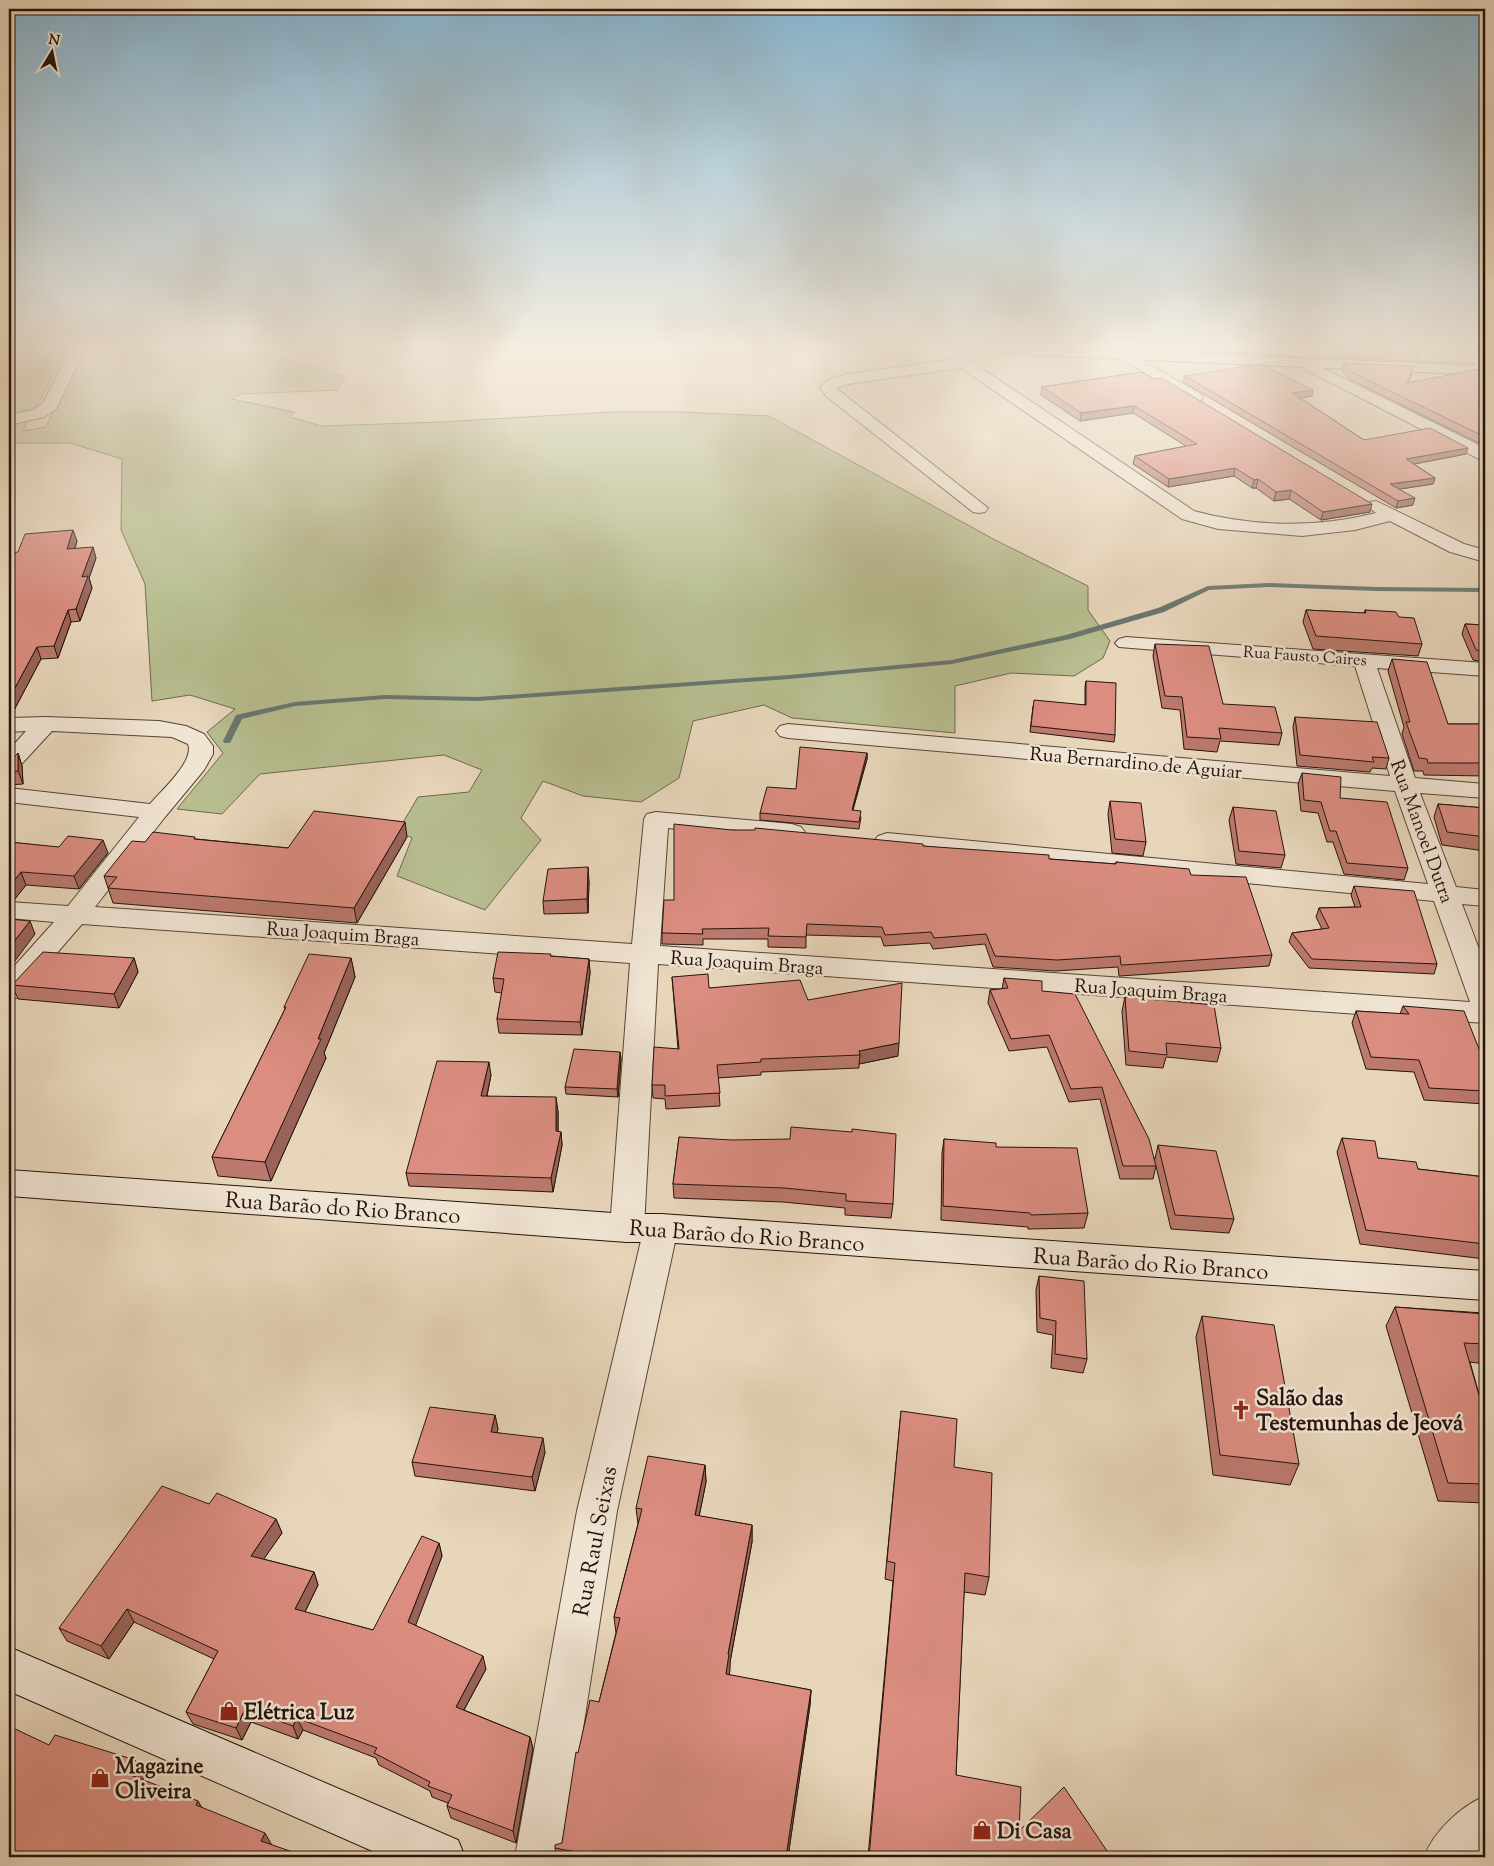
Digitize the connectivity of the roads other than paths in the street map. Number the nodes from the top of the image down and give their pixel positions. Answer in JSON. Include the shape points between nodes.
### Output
{"nodes":[{"id":1,"x":885,"y":434,"type":"edge"},
{"id":2,"x":1068,"y":434,"type":"edge"},
{"id":3,"x":1445,"y":434,"type":"edge"},
{"id":4,"x":1485,"y":455,"type":"edge"},
{"id":5,"x":1366,"y":500,"type":"edge"},
{"id":6,"x":979,"y":508,"type":"dead end"},
{"id":7,"x":1391,"y":515,"type":"junction"},
{"id":8,"x":1485,"y":556,"type":"edge"},
{"id":9,"x":1126,"y":643,"type":"dead end"},
{"id":10,"x":1363,"y":659,"type":"junction"},
{"id":11,"x":1485,"y":669,"type":"edge"},
{"id":12,"x":46,"y":724,"type":"junction"},
{"id":13,"x":9,"y":725,"type":"edge"},
{"id":14,"x":788,"y":732,"type":"dead end"},
{"id":15,"x":9,"y":764,"type":"edge"},
{"id":16,"x":1405,"y":785,"type":"junction"},
{"id":17,"x":1485,"y":791,"type":"edge"},
{"id":18,"x":9,"y":795,"type":"edge"},
{"id":19,"x":156,"y":812,"type":"junction"},
{"id":20,"x":814,"y":834,"type":"edge"},
{"id":21,"x":864,"y":839,"type":"edge"},
{"id":22,"x":1446,"y":895,"type":"junction"},
{"id":23,"x":1485,"y":898,"type":"edge"},
{"id":24,"x":9,"y":910,"type":"edge"},
{"id":25,"x":76,"y":914,"type":"junction"},
{"id":26,"x":645,"y":954,"type":"junction"},
{"id":27,"x":9,"y":990,"type":"edge"},
{"id":28,"x":1485,"y":1003,"type":"edge"},
{"id":29,"x":1485,"y":1013,"type":"edge"},
{"id":30,"x":9,"y":1183,"type":"edge"},
{"id":31,"x":644,"y":1228,"type":"junction"},
{"id":32,"x":1485,"y":1286,"type":"edge"},
{"id":33,"x":9,"y":1669,"type":"edge"},
{"id":34,"x":1485,"y":1820,"type":"edge"},
{"id":35,"x":441,"y":1857,"type":"edge"},
{"id":36,"x":539,"y":1857,"type":"edge"},
{"id":37,"x":1448,"y":1857,"type":"edge"}],
"edges":[{"from":1,"to":6,"type":"street"},
{"from":2,"to":7,"type":"street","via":[[1196,518],[1302,530],[1355,524]]},
{"from":3,"to":4,"type":"street"},
{"from":5,"to":7,"type":"street"},
{"from":7,"to":8,"type":"street","via":[[1457,548]]},
{"from":9,"to":10,"type":"street","name":"Rua Fausto Caires"},
{"from":10,"to":11,"type":"street","name":"Rua Fausto Caires"},
{"from":10,"to":16,"type":"street","name":"Rua Manoel Dutra"},
{"from":12,"to":13,"type":"street"},
{"from":12,"to":15,"type":"street"},
{"from":12,"to":19,"type":"street","via":[[159,728],[178,731],[196,739],[201,746],[196,765]]},
{"from":14,"to":16,"type":"street","name":"Rua Bernardino de Aguiar"},
{"from":16,"to":17,"type":"street","name":"Rua Bernardino de Aguiar"},
{"from":16,"to":22,"type":"street","name":"Rua Manoel Dutra"},
{"from":18,"to":19,"type":"street"},
{"from":19,"to":25,"type":"street"},
{"from":20,"to":26,"type":"street","name":"Rua Raul Seixas","via":[[656,819]]},
{"from":21,"to":22,"type":"street"},
{"from":22,"to":23,"type":"street"},
{"from":22,"to":28,"type":"street","name":"Rua Manoel Dutra"},
{"from":24,"to":25,"type":"street","name":"Rua Joaquim Braga"},
{"from":25,"to":26,"type":"street","name":"Rua Joaquim Braga"},
{"from":25,"to":27,"type":"street"},
{"from":26,"to":29,"type":"street","name":"Rua Joaquim Braga"},
{"from":26,"to":31,"type":"street","name":"Rua Raul Seixas"},
{"from":30,"to":31,"type":"street","name":"Rua Barão do Rio Branco"},
{"from":31,"to":32,"type":"street","name":"Rua Barão do Rio Branco"},
{"from":31,"to":36,"type":"street","name":"Rua Raul Seixas"},
{"from":33,"to":35,"type":"street"},
{"from":34,"to":37,"type":"street"}]}
